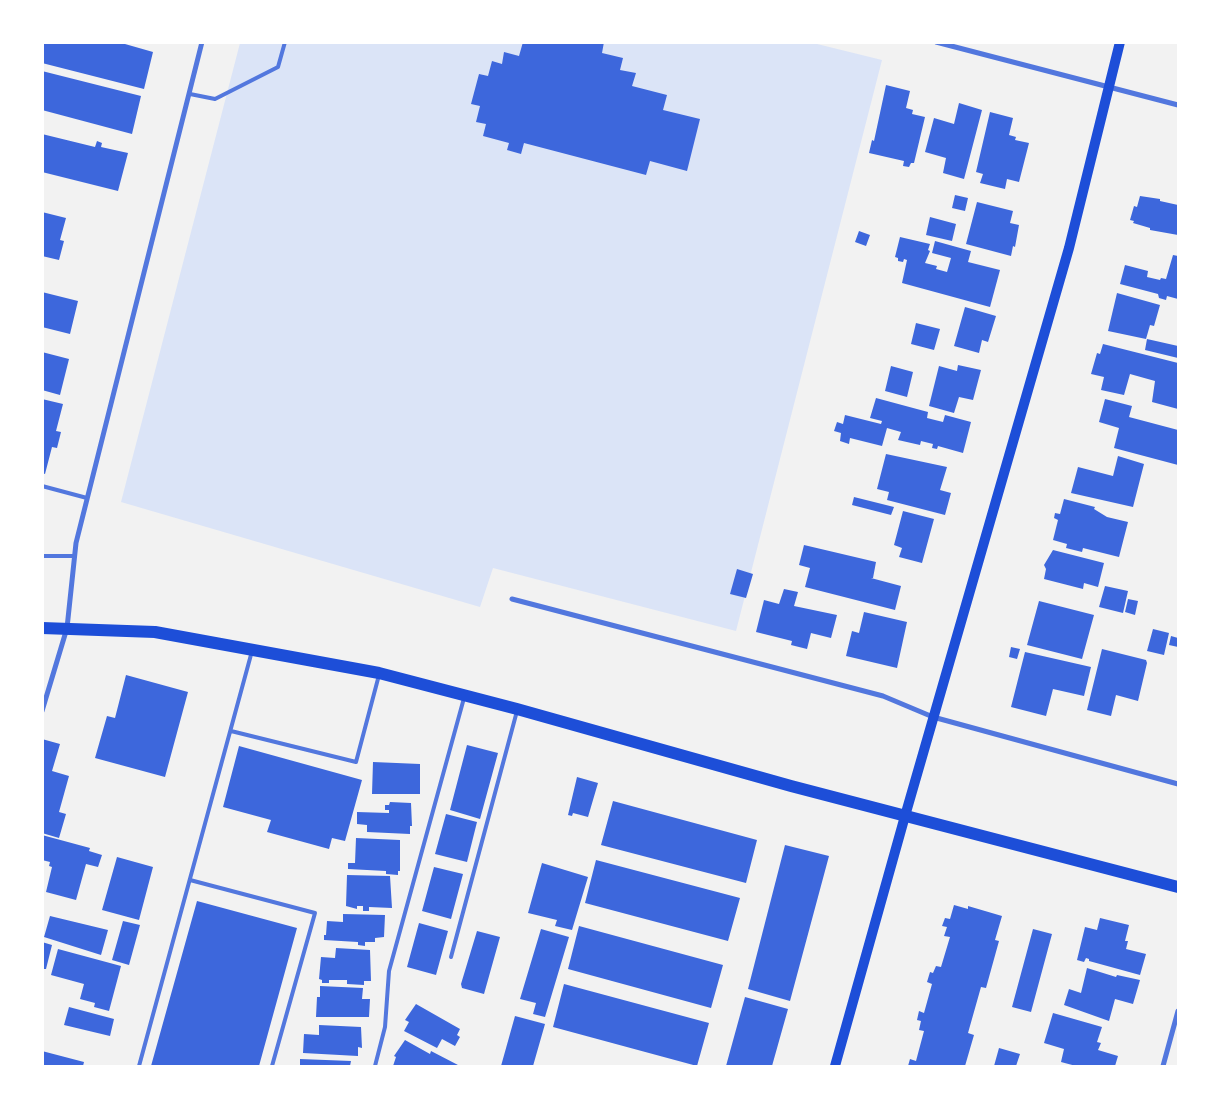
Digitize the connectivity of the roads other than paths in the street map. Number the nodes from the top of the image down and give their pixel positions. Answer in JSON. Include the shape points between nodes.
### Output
{"nodes":[{"id":1,"x":202,"y":42,"type":"edge"},
{"id":2,"x":285,"y":42,"type":"edge"},
{"id":3,"x":936,"y":42,"type":"edge"},
{"id":4,"x":1120,"y":42,"type":"edge"},
{"id":5,"x":1109,"y":86,"type":"junction"},
{"id":6,"x":190,"y":94,"type":"junction"},
{"id":7,"x":1178,"y":104,"type":"edge"},
{"id":8,"x":42,"y":486,"type":"edge"},
{"id":9,"x":87,"y":498,"type":"junction"},
{"id":10,"x":42,"y":556,"type":"edge"},
{"id":11,"x":75,"y":556,"type":"junction"},
{"id":12,"x":512,"y":598,"type":"dead end"},
{"id":13,"x":42,"y":628,"type":"edge"},
{"id":14,"x":67,"y":628,"type":"junction"},
{"id":15,"x":253,"y":649,"type":"junction"},
{"id":16,"x":379,"y":673,"type":"junction"},
{"id":17,"x":464,"y":694,"type":"junction"},
{"id":18,"x":518,"y":709,"type":"junction"},
{"id":19,"x":42,"y":711,"type":"edge"},
{"id":20,"x":933,"y":718,"type":"junction"},
{"id":21,"x":231,"y":731,"type":"junction"},
{"id":22,"x":1178,"y":784,"type":"edge"},
{"id":23,"x":905,"y":816,"type":"junction"},
{"id":24,"x":190,"y":880,"type":"junction"},
{"id":25,"x":1178,"y":887,"type":"edge"},
{"id":26,"x":451,"y":957,"type":"dead end"},
{"id":27,"x":1178,"y":1011,"type":"edge"},
{"id":28,"x":139,"y":1066,"type":"edge"},
{"id":29,"x":272,"y":1066,"type":"edge"},
{"id":30,"x":374,"y":1066,"type":"edge"},
{"id":31,"x":835,"y":1066,"type":"edge"},
{"id":32,"x":1163,"y":1066,"type":"edge"}],
"edges":[{"from":1,"to":6,"type":"street"},
{"from":2,"to":6,"type":"lane","via":[[278,67],[216,99]]},
{"from":3,"to":5,"type":"street"},
{"from":4,"to":5,"type":"main road"},
{"from":5,"to":7,"type":"street"},
{"from":5,"to":20,"type":"main road","via":[[1069,248]]},
{"from":6,"to":9,"type":"street"},
{"from":8,"to":9,"type":"lane"},
{"from":9,"to":11,"type":"street"},
{"from":10,"to":11,"type":"lane"},
{"from":11,"to":14,"type":"street"},
{"from":12,"to":20,"type":"street","via":[[883,696]]},
{"from":13,"to":14,"type":"main road"},
{"from":14,"to":15,"type":"main road","via":[[155,632]]},
{"from":14,"to":19,"type":"street"},
{"from":15,"to":16,"type":"main road"},
{"from":15,"to":21,"type":"lane"},
{"from":16,"to":17,"type":"main road"},
{"from":16,"to":21,"type":"lane","via":[[356,762]]},
{"from":17,"to":18,"type":"main road"},
{"from":17,"to":30,"type":"lane","via":[[389,971],[385,1027]]},
{"from":18,"to":23,"type":"main road"},
{"from":18,"to":26,"type":"lane"},
{"from":20,"to":22,"type":"street"},
{"from":20,"to":23,"type":"main road"},
{"from":21,"to":24,"type":"lane"},
{"from":23,"to":25,"type":"main road"},
{"from":23,"to":31,"type":"main road"},
{"from":24,"to":28,"type":"lane"},
{"from":24,"to":29,"type":"lane","via":[[315,913]]},
{"from":27,"to":32,"type":"street"}]}
